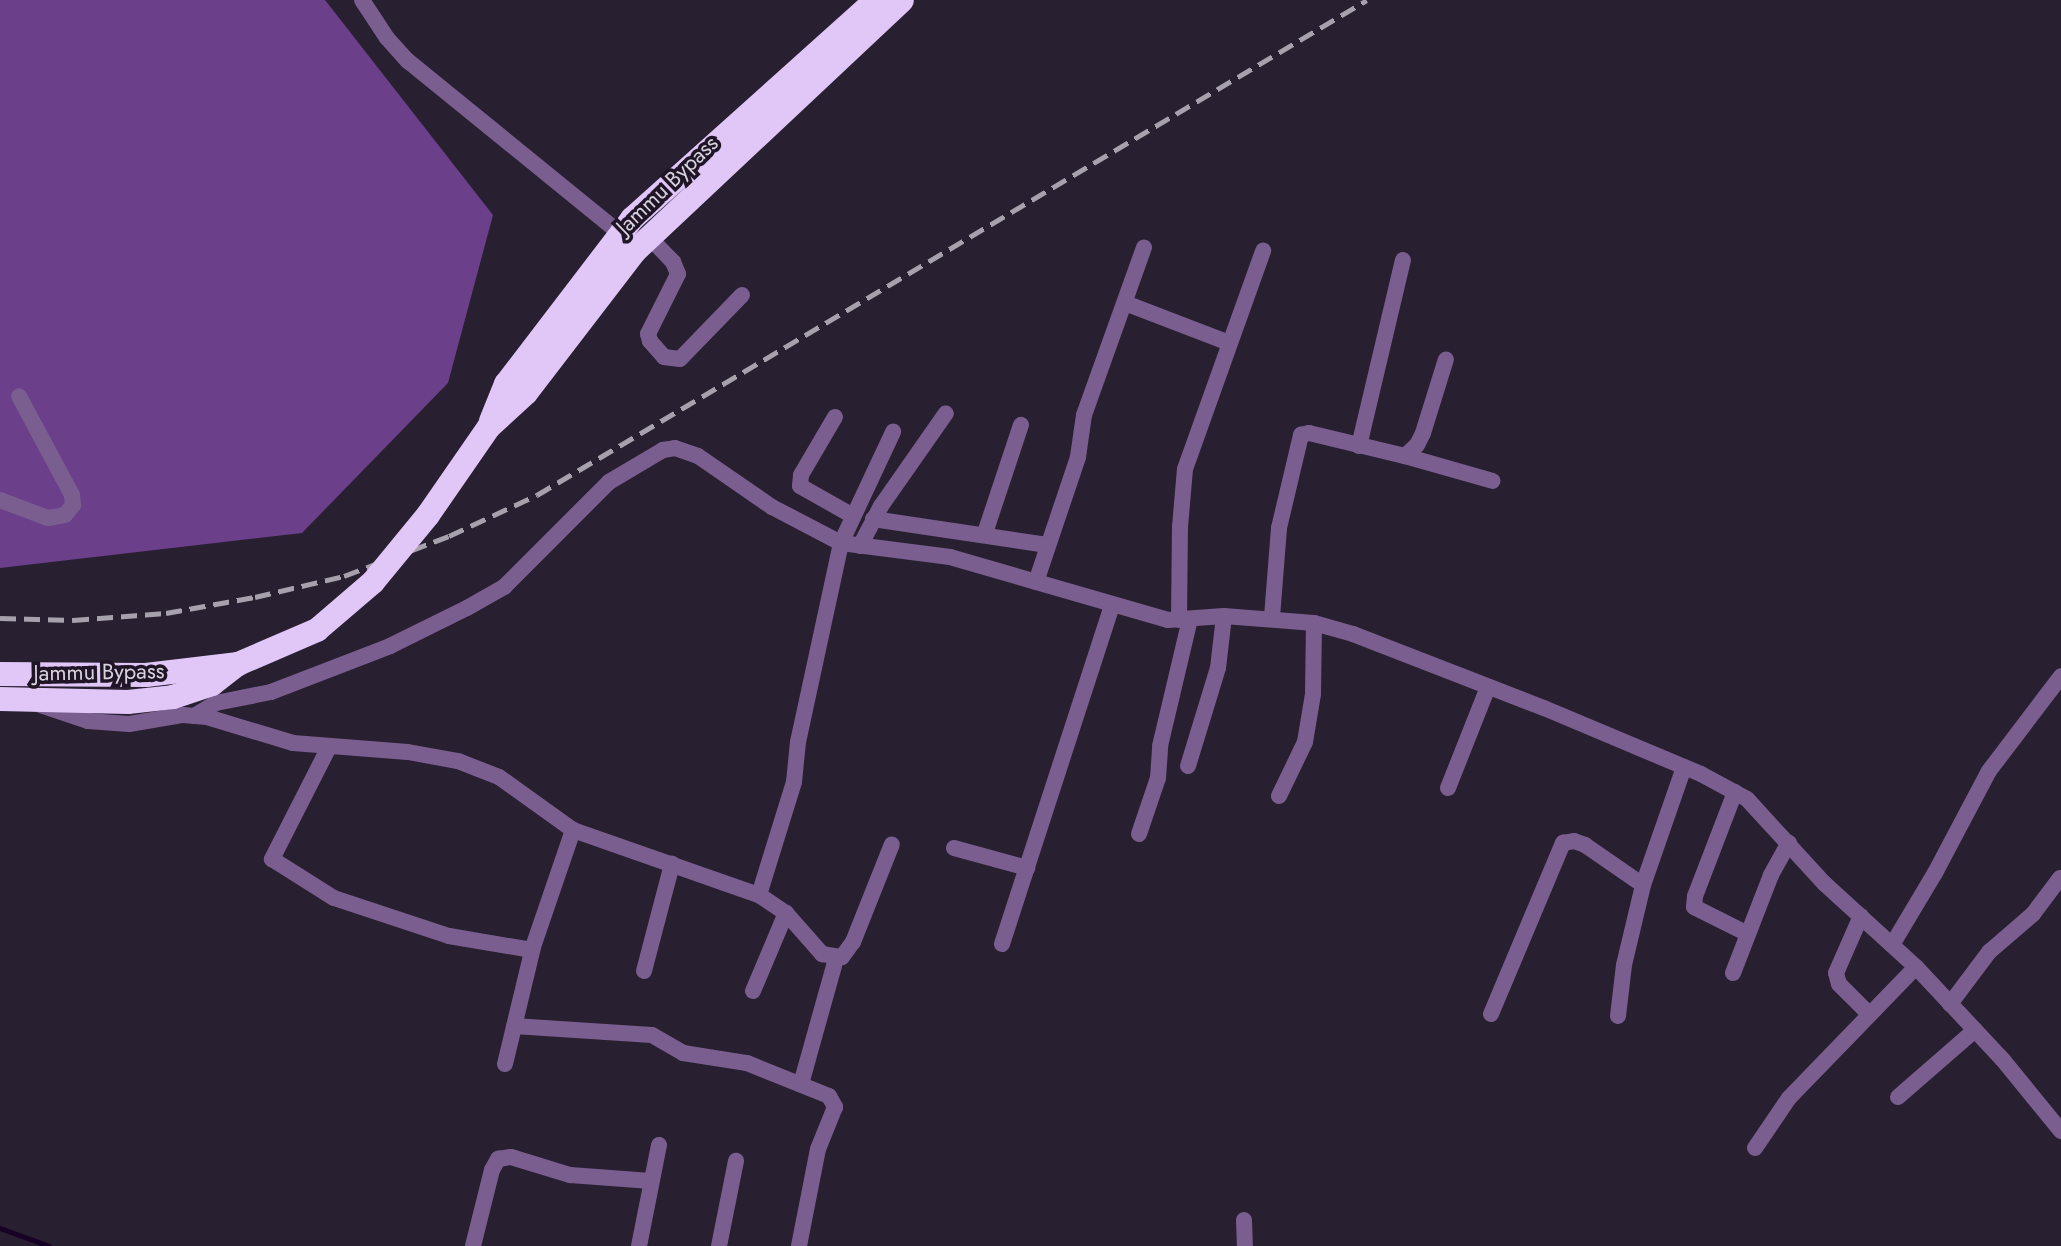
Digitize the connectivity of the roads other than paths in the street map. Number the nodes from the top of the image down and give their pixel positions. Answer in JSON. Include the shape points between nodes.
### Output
{"nodes":[{"id":1,"x":362,"y":0,"type":"edge"},
{"id":2,"x":876,"y":0,"type":"edge"},
{"id":3,"x":902,"y":0,"type":"edge"},
{"id":4,"x":620,"y":233,"type":"junction"},
{"id":5,"x":649,"y":237,"type":"junction"},
{"id":6,"x":1144,"y":247,"type":"dead end"},
{"id":7,"x":1263,"y":251,"type":"dead end"},
{"id":8,"x":1403,"y":260,"type":"dead end"},
{"id":9,"x":742,"y":295,"type":"dead end"},
{"id":10,"x":1125,"y":303,"type":"junction"},
{"id":11,"x":1229,"y":343,"type":"junction"},
{"id":12,"x":1446,"y":359,"type":"dead end"},
{"id":13,"x":19,"y":396,"type":"dead end"},
{"id":14,"x":946,"y":413,"type":"dead end"},
{"id":15,"x":835,"y":417,"type":"dead end"},
{"id":16,"x":1021,"y":425,"type":"dead end"},
{"id":17,"x":489,"y":427,"type":"junction"},
{"id":18,"x":893,"y":432,"type":"dead end"},
{"id":19,"x":1359,"y":446,"type":"junction"},
{"id":20,"x":1405,"y":456,"type":"junction"},
{"id":21,"x":1493,"y":481,"type":"dead end"},
{"id":22,"x":0,"y":500,"type":"edge"},
{"id":23,"x":847,"y":528,"type":"junction"},
{"id":24,"x":867,"y":530,"type":"junction"},
{"id":25,"x":985,"y":533,"type":"junction"},
{"id":26,"x":1042,"y":562,"type":"junction"},
{"id":27,"x":1112,"y":605,"type":"junction"},
{"id":28,"x":1272,"y":612,"type":"junction"},
{"id":29,"x":1183,"y":613,"type":"junction"},
{"id":30,"x":1224,"y":616,"type":"junction"},
{"id":31,"x":1314,"y":623,"type":"junction"},
{"id":32,"x":238,"y":664,"type":"junction"},
{"id":33,"x":0,"y":674,"type":"edge"},
{"id":34,"x":2061,"y":676,"type":"edge"},
{"id":35,"x":1488,"y":687,"type":"junction"},
{"id":36,"x":0,"y":699,"type":"edge"},
{"id":37,"x":30,"y":700,"type":"junction"},
{"id":38,"x":194,"y":716,"type":"junction"},
{"id":39,"x":329,"y":747,"type":"junction"},
{"id":40,"x":1188,"y":766,"type":"dead end"},
{"id":41,"x":1684,"y":767,"type":"junction"},
{"id":42,"x":1448,"y":788,"type":"dead end"},
{"id":43,"x":1735,"y":792,"type":"junction"},
{"id":44,"x":1279,"y":796,"type":"dead end"},
{"id":45,"x":573,"y":830,"type":"junction"},
{"id":46,"x":1139,"y":834,"type":"dead end"},
{"id":47,"x":1789,"y":843,"type":"junction"},
{"id":48,"x":892,"y":844,"type":"dead end"},
{"id":49,"x":954,"y":848,"type":"dead end"},
{"id":50,"x":672,"y":864,"type":"junction"},
{"id":51,"x":1027,"y":868,"type":"junction"},
{"id":52,"x":2060,"y":878,"type":"edge"},
{"id":53,"x":1643,"y":885,"type":"junction"},
{"id":54,"x":759,"y":895,"type":"junction"},
{"id":55,"x":786,"y":913,"type":"junction"},
{"id":56,"x":1861,"y":916,"type":"junction"},
{"id":57,"x":1748,"y":934,"type":"junction"},
{"id":58,"x":1002,"y":944,"type":"dead end"},
{"id":59,"x":1892,"y":945,"type":"junction"},
{"id":60,"x":532,"y":950,"type":"junction"},
{"id":61,"x":836,"y":959,"type":"junction"},
{"id":62,"x":1916,"y":967,"type":"junction"},
{"id":63,"x":644,"y":971,"type":"dead end"},
{"id":64,"x":1733,"y":973,"type":"dead end"},
{"id":65,"x":753,"y":991,"type":"dead end"},
{"id":66,"x":1950,"y":1004,"type":"junction"},
{"id":67,"x":1491,"y":1014,"type":"dead end"},
{"id":68,"x":1869,"y":1014,"type":"junction"},
{"id":69,"x":1618,"y":1016,"type":"dead end"},
{"id":70,"x":514,"y":1026,"type":"junction"},
{"id":71,"x":1975,"y":1030,"type":"junction"},
{"id":72,"x":505,"y":1064,"type":"dead end"},
{"id":73,"x":801,"y":1084,"type":"junction"},
{"id":74,"x":1898,"y":1097,"type":"dead end"},
{"id":75,"x":2061,"y":1131,"type":"edge"},
{"id":76,"x":659,"y":1145,"type":"dead end"},
{"id":77,"x":1755,"y":1148,"type":"dead end"},
{"id":78,"x":736,"y":1161,"type":"dead end"},
{"id":79,"x":651,"y":1181,"type":"junction"},
{"id":80,"x":1244,"y":1220,"type":"dead end"},
{"id":81,"x":473,"y":1246,"type":"edge"},
{"id":82,"x":639,"y":1246,"type":"edge"},
{"id":83,"x":719,"y":1246,"type":"edge"},
{"id":84,"x":799,"y":1246,"type":"edge"},
{"id":85,"x":1245,"y":1246,"type":"edge"}],
"edges":[{"from":1,"to":4,"type":"street","via":[[408,61]]},
{"from":2,"to":4,"type":"highway","name":"Jammu Bypass","via":[[648,202]]},
{"from":3,"to":5,"type":"highway","name":"Jammu Bypass"},
{"from":4,"to":17,"type":"highway","name":"Jammu Bypass","via":[[506,384]]},
{"from":5,"to":9,"type":"street","via":[[678,274],[648,334],[664,357],[680,359]]},
{"from":5,"to":17,"type":"highway","name":"Jammu Bypass","via":[[526,393]]},
{"from":6,"to":10,"type":"street"},
{"from":7,"to":11,"type":"street"},
{"from":8,"to":19,"type":"street"},
{"from":10,"to":11,"type":"street"},
{"from":10,"to":26,"type":"street","via":[[1084,415],[1078,457]]},
{"from":11,"to":29,"type":"street","via":[[1185,469],[1179,541]]},
{"from":12,"to":20,"type":"street","via":[[1423,433]]},
{"from":13,"to":22,"type":"street","via":[[73,505],[65,515],[48,518]]},
{"from":14,"to":24,"type":"street"},
{"from":15,"to":23,"type":"street","via":[[801,475],[800,486]]},
{"from":16,"to":25,"type":"street"},
{"from":17,"to":32,"type":"highway","name":"Jammu Bypass","bridge":true,"via":[[373,582],[317,630]]},
{"from":18,"to":23,"type":"street"},
{"from":19,"to":20,"type":"street"},
{"from":19,"to":28,"type":"street","via":[[1309,433],[1298,439],[1279,528]]},
{"from":20,"to":21,"type":"street"},
{"from":23,"to":24,"type":"street"},
{"from":23,"to":38,"type":"street","via":[[772,507],[698,456],[663,450],[597,492],[504,587],[390,646],[271,692],[216,703]]},
{"from":23,"to":54,"type":"street","via":[[798,742],[794,782]]},
{"from":24,"to":25,"type":"street"},
{"from":24,"to":26,"type":"street","via":[[950,557]]},
{"from":25,"to":26,"type":"street"},
{"from":26,"to":27,"type":"street"},
{"from":27,"to":29,"type":"street"},
{"from":27,"to":51,"type":"street"},
{"from":28,"to":30,"type":"street"},
{"from":28,"to":31,"type":"street"},
{"from":29,"to":30,"type":"street"},
{"from":29,"to":46,"type":"street","via":[[1158,778]]},
{"from":30,"to":40,"type":"street","via":[[1218,668]]},
{"from":31,"to":35,"type":"street"},
{"from":31,"to":44,"type":"street","via":[[1313,694],[1305,742]]},
{"from":32,"to":33,"type":"highway","name":"Jammu Bypass","via":[[146,675]]},
{"from":32,"to":37,"type":"highway","name":"Jammu Bypass","via":[[212,684],[173,697],[128,702]]},
{"from":34,"to":59,"type":"street","via":[[1989,771]]},
{"from":35,"to":41,"type":"street"},
{"from":35,"to":42,"type":"street"},
{"from":36,"to":37,"type":"highway","name":"Jammu Bypass"},
{"from":37,"to":38,"type":"street","via":[[66,715],[112,723]]},
{"from":38,"to":39,"type":"street","via":[[293,743]]},
{"from":39,"to":45,"type":"street","via":[[408,752],[482,767]]},
{"from":39,"to":60,"type":"street","via":[[272,859],[334,898],[449,936]]},
{"from":41,"to":43,"type":"street"},
{"from":41,"to":53,"type":"street"},
{"from":43,"to":47,"type":"street"},
{"from":43,"to":57,"type":"street","via":[[1694,907]]},
{"from":45,"to":50,"type":"street"},
{"from":45,"to":60,"type":"street"},
{"from":47,"to":56,"type":"street"},
{"from":47,"to":57,"type":"street"},
{"from":48,"to":61,"type":"street","via":[[853,942]]},
{"from":49,"to":51,"type":"street"},
{"from":50,"to":54,"type":"street"},
{"from":50,"to":63,"type":"street"},
{"from":51,"to":58,"type":"street"},
{"from":52,"to":66,"type":"street","via":[[2033,914],[1989,952]]},
{"from":53,"to":67,"type":"street","via":[[1585,845],[1563,843]]},
{"from":53,"to":69,"type":"street"},
{"from":54,"to":55,"type":"street"},
{"from":55,"to":61,"type":"street","via":[[822,954]]},
{"from":55,"to":65,"type":"street"},
{"from":56,"to":59,"type":"street"},
{"from":56,"to":68,"type":"street","via":[[1836,973],[1839,984]]},
{"from":57,"to":64,"type":"street"},
{"from":59,"to":62,"type":"street"},
{"from":60,"to":70,"type":"street"},
{"from":61,"to":73,"type":"street"},
{"from":62,"to":66,"type":"street"},
{"from":62,"to":68,"type":"street"},
{"from":66,"to":71,"type":"street"},
{"from":68,"to":77,"type":"street","via":[[1789,1098]]},
{"from":70,"to":72,"type":"street"},
{"from":70,"to":73,"type":"street","via":[[652,1035],[683,1053],[747,1063]]},
{"from":71,"to":74,"type":"street"},
{"from":71,"to":75,"type":"street"},
{"from":73,"to":84,"type":"street","via":[[829,1096],[835,1107],[818,1149]]},
{"from":76,"to":79,"type":"street"},
{"from":78,"to":83,"type":"street"},
{"from":79,"to":81,"type":"street","via":[[570,1175],[511,1157],[498,1159]]},
{"from":79,"to":82,"type":"street"},
{"from":80,"to":85,"type":"street"}]}
